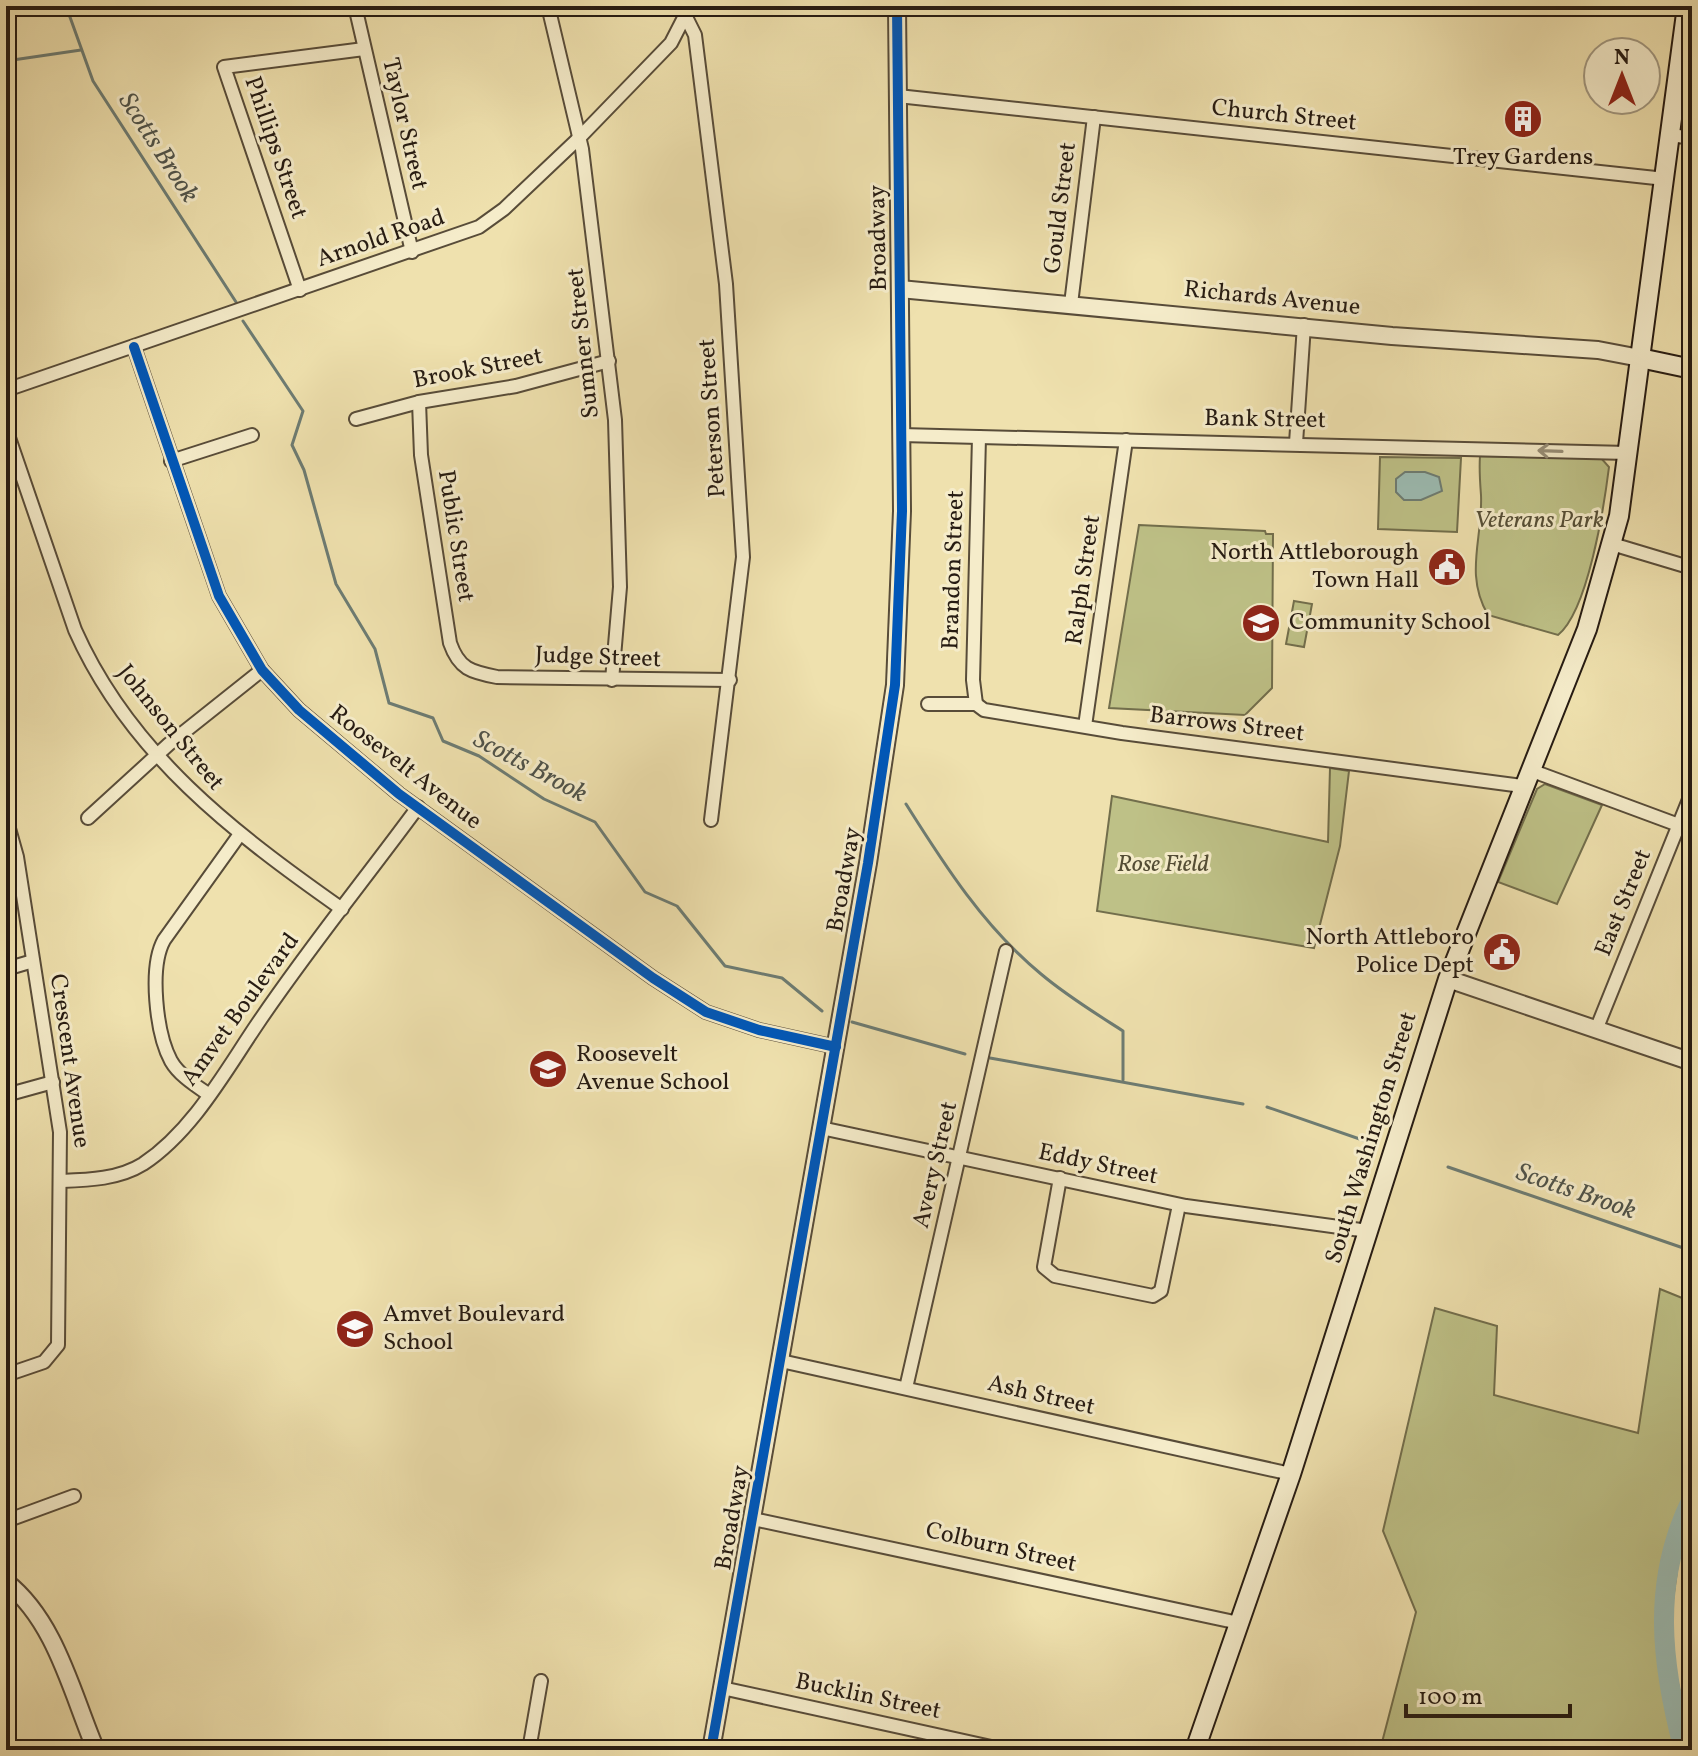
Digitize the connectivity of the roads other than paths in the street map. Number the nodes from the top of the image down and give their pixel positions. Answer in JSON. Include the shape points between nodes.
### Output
{"nodes":[{"id":1,"x":355,"y":6,"type":"edge"},
{"id":2,"x":548,"y":6,"type":"edge"},
{"id":3,"x":897,"y":6,"type":"edge"},
{"id":4,"x":1689,"y":10,"type":"edge"},
{"id":5,"x":688,"y":11,"type":"edge"},
{"id":6,"x":364,"y":49,"type":"junction"},
{"id":7,"x":898,"y":96,"type":"junction"},
{"id":8,"x":1094,"y":117,"type":"junction"},
{"id":9,"x":1671,"y":135,"type":"junction"},
{"id":10,"x":579,"y":138,"type":"junction"},
{"id":11,"x":1692,"y":138,"type":"edge"},
{"id":12,"x":1665,"y":179,"type":"junction"},
{"id":13,"x":412,"y":252,"type":"junction"},
{"id":14,"x":900,"y":289,"type":"junction"},
{"id":15,"x":300,"y":290,"type":"junction"},
{"id":16,"x":1071,"y":304,"type":"junction"},
{"id":17,"x":1304,"y":325,"type":"junction"},
{"id":18,"x":134,"y":347,"type":"junction"},
{"id":19,"x":1640,"y":358,"type":"junction"},
{"id":20,"x":609,"y":361,"type":"junction"},
{"id":21,"x":1692,"y":369,"type":"edge"},
{"id":22,"x":6,"y":390,"type":"edge"},
{"id":23,"x":419,"y":402,"type":"junction"},
{"id":24,"x":356,"y":419,"type":"dead end"},
{"id":25,"x":6,"y":429,"type":"edge"},
{"id":26,"x":252,"y":435,"type":"dead end"},
{"id":27,"x":901,"y":435,"type":"junction"},
{"id":28,"x":979,"y":437,"type":"junction"},
{"id":29,"x":1126,"y":440,"type":"junction"},
{"id":30,"x":1296,"y":443,"type":"junction"},
{"id":31,"x":1628,"y":453,"type":"junction"},
{"id":32,"x":171,"y":461,"type":"junction"},
{"id":33,"x":1612,"y":544,"type":"junction"},
{"id":34,"x":1692,"y":568,"type":"edge"},
{"id":35,"x":262,"y":670,"type":"junction"},
{"id":36,"x":467,"y":671,"type":"joint"},
{"id":37,"x":612,"y":680,"type":"junction"},
{"id":38,"x":730,"y":680,"type":"junction"},
{"id":39,"x":928,"y":704,"type":"dead end"},
{"id":40,"x":976,"y":704,"type":"junction"},
{"id":41,"x":1085,"y":726,"type":"junction"},
{"id":42,"x":158,"y":753,"type":"junction"},
{"id":43,"x":1526,"y":778,"type":"junction"},
{"id":44,"x":1692,"y":792,"type":"edge"},
{"id":45,"x":418,"y":807,"type":"junction"},
{"id":46,"x":6,"y":818,"type":"edge"},
{"id":47,"x":88,"y":818,"type":"dead end"},
{"id":48,"x":711,"y":820,"type":"dead end"},
{"id":49,"x":1679,"y":825,"type":"junction"},
{"id":50,"x":1692,"y":830,"type":"edge"},
{"id":51,"x":240,"y":834,"type":"junction"},
{"id":52,"x":10,"y":844,"type":"edge"},
{"id":53,"x":342,"y":909,"type":"junction"},
{"id":54,"x":1006,"y":951,"type":"dead end"},
{"id":55,"x":33,"y":961,"type":"junction"},
{"id":56,"x":6,"y":969,"type":"edge"},
{"id":57,"x":1448,"y":979,"type":"junction"},
{"id":58,"x":1596,"y":1030,"type":"junction"},
{"id":59,"x":836,"y":1047,"type":"junction"},
{"id":60,"x":1692,"y":1062,"type":"edge"},
{"id":61,"x":53,"y":1082,"type":"junction"},
{"id":62,"x":208,"y":1094,"type":"junction"},
{"id":63,"x":6,"y":1095,"type":"edge"},
{"id":64,"x":821,"y":1128,"type":"junction"},
{"id":65,"x":961,"y":1158,"type":"junction"},
{"id":66,"x":1060,"y":1178,"type":"junction"},
{"id":67,"x":61,"y":1181,"type":"junction"},
{"id":68,"x":1179,"y":1205,"type":"junction"},
{"id":69,"x":1368,"y":1231,"type":"junction"},
{"id":70,"x":781,"y":1361,"type":"junction"},
{"id":71,"x":6,"y":1375,"type":"edge"},
{"id":72,"x":906,"y":1388,"type":"junction"},
{"id":73,"x":1291,"y":1474,"type":"junction"},
{"id":74,"x":74,"y":1496,"type":"dead end"},
{"id":75,"x":753,"y":1519,"type":"junction"},
{"id":76,"x":6,"y":1521,"type":"edge"},
{"id":77,"x":6,"y":1582,"type":"edge"},
{"id":78,"x":1239,"y":1623,"type":"junction"},
{"id":79,"x":541,"y":1681,"type":"dead end"},
{"id":80,"x":722,"y":1688,"type":"junction"},
{"id":81,"x":96,"y":1750,"type":"edge"},
{"id":82,"x":529,"y":1750,"type":"edge"},
{"id":83,"x":711,"y":1750,"type":"edge"},
{"id":84,"x":1005,"y":1750,"type":"edge"},
{"id":85,"x":1195,"y":1750,"type":"edge"}],
"edges":[{"from":1,"to":6,"type":"street","name":"Taylor Street"},
{"from":2,"to":10,"type":"street","name":"Sumner Street"},
{"from":3,"to":7,"type":"street","name":"Broadway"},
{"from":4,"to":9,"type":"main road","name":"South Washington Street"},
{"from":5,"to":10,"type":"street","name":"Arnold Road","via":[[671,43]]},
{"from":5,"to":38,"type":"street","name":"Peterson Street","via":[[716,190],[738,464],[743,557]]},
{"from":6,"to":13,"type":"street","name":"Taylor Street"},
{"from":6,"to":15,"type":"street","name":"Phillips Street","via":[[224,67]]},
{"from":7,"to":8,"type":"street","name":"Church Street"},
{"from":7,"to":14,"type":"street","name":"Broadway"},
{"from":8,"to":12,"type":"street","name":"Church Street"},
{"from":8,"to":16,"type":"street","name":"Gould Street"},
{"from":9,"to":11,"type":"street"},
{"from":9,"to":12,"type":"main road","name":"South Washington Street"},
{"from":10,"to":13,"type":"street","name":"Arnold Road","via":[[487,222]]},
{"from":10,"to":20,"type":"street","name":"Sumner Street"},
{"from":12,"to":19,"type":"main road","name":"South Washington Street"},
{"from":13,"to":15,"type":"street","name":"Arnold Road"},
{"from":14,"to":16,"type":"street","name":"Richards Avenue"},
{"from":14,"to":27,"type":"street","name":"Broadway"},
{"from":15,"to":18,"type":"street","name":"Arnold Road"},
{"from":16,"to":17,"type":"street","name":"Richards Avenue"},
{"from":17,"to":19,"type":"street","name":"Richards Avenue"},
{"from":17,"to":30,"type":"street"},
{"from":18,"to":22,"type":"street","name":"Arnold Road"},
{"from":18,"to":32,"type":"street","name":"Roosevelt Avenue"},
{"from":19,"to":21,"type":"main road"},
{"from":19,"to":31,"type":"main road","name":"South Washington Street"},
{"from":20,"to":23,"type":"street","name":"Brook Street","via":[[516,386]]},
{"from":20,"to":37,"type":"street","name":"Sumner Street","via":[[620,509]]},
{"from":23,"to":24,"type":"street","name":"Brook Street"},
{"from":23,"to":36,"type":"street","name":"Public Street","via":[[421,455],[450,643],[456,661]]},
{"from":25,"to":42,"type":"street","name":"Johnson Street","via":[[88,659],[119,708]]},
{"from":26,"to":32,"type":"street"},
{"from":27,"to":28,"type":"street","name":"Bank Street"},
{"from":27,"to":59,"type":"street","name":"Broadway","via":[[895,685]]},
{"from":28,"to":29,"type":"street","name":"Bank Street"},
{"from":28,"to":40,"type":"street","name":"Brandon Street"},
{"from":29,"to":30,"type":"street","name":"Bank Street"},
{"from":29,"to":41,"type":"street","name":"Ralph Street"},
{"from":31,"to":30,"type":"street","name":"Bank Street","one_way":true},
{"from":31,"to":33,"type":"main road","name":"South Washington Street"},
{"from":32,"to":35,"type":"street","name":"Roosevelt Avenue","via":[[219,596]]},
{"from":33,"to":34,"type":"street"},
{"from":33,"to":43,"type":"main road","name":"South Washington Street","via":[[1587,629]]},
{"from":35,"to":42,"type":"street"},
{"from":35,"to":45,"type":"street","name":"Roosevelt Avenue","via":[[345,752]]},
{"from":36,"to":37,"type":"street","name":"Judge Street","via":[[497,677]]},
{"from":37,"to":38,"type":"street","name":"Judge Street"},
{"from":38,"to":48,"type":"street","name":"Peterson Street"},
{"from":39,"to":40,"type":"street","name":"Barrows Street"},
{"from":40,"to":41,"type":"street","name":"Barrows Street","via":[[984,710]]},
{"from":41,"to":43,"type":"street","name":"Barrows Street"},
{"from":42,"to":47,"type":"street"},
{"from":42,"to":51,"type":"street","name":"Johnson Street","via":[[210,810]]},
{"from":43,"to":49,"type":"street","name":"Barrows Street"},
{"from":43,"to":57,"type":"main road","name":"South Washington Street"},
{"from":44,"to":49,"type":"street","name":"East Street"},
{"from":45,"to":53,"type":"street","name":"Amvet Boulevard"},
{"from":45,"to":59,"type":"street","name":"Roosevelt Avenue","via":[[706,1012]]},
{"from":46,"to":52,"type":"street","name":"Crescent Avenue"},
{"from":49,"to":50,"type":"street","name":"Barrows Street"},
{"from":49,"to":58,"type":"street","name":"East Street"},
{"from":51,"to":53,"type":"street","name":"Johnson Street"},
{"from":51,"to":62,"type":"street","via":[[155,959],[171,1061]]},
{"from":52,"to":55,"type":"street","name":"Crescent Avenue"},
{"from":53,"to":62,"type":"street","name":"Amvet Boulevard"},
{"from":54,"to":65,"type":"street","name":"Avery Street"},
{"from":55,"to":56,"type":"street"},
{"from":55,"to":61,"type":"street","name":"Crescent Avenue"},
{"from":57,"to":58,"type":"street"},
{"from":57,"to":69,"type":"main road","name":"South Washington Street"},
{"from":58,"to":60,"type":"street"},
{"from":59,"to":64,"type":"street","name":"Broadway"},
{"from":61,"to":63,"type":"street"},
{"from":61,"to":67,"type":"street","name":"Crescent Avenue"},
{"from":62,"to":67,"type":"street","name":"Amvet Boulevard","via":[[173,1139],[139,1166],[109,1177]]},
{"from":64,"to":65,"type":"street","name":"Eddy Street"},
{"from":64,"to":70,"type":"street","name":"Broadway"},
{"from":65,"to":66,"type":"street","name":"Eddy Street"},
{"from":65,"to":72,"type":"street","name":"Avery Street"},
{"from":66,"to":68,"type":"street","name":"Eddy Street"},
{"from":66,"to":68,"type":"street","via":[[1044,1267],[1055,1276],[1153,1296],[1161,1291]]},
{"from":67,"to":71,"type":"street","name":"Crescent Avenue","via":[[58,1345],[44,1362]]},
{"from":68,"to":69,"type":"street","name":"Eddy Street"},
{"from":69,"to":73,"type":"main road","name":"South Washington Street"},
{"from":70,"to":72,"type":"street","name":"Ash Street"},
{"from":70,"to":75,"type":"street","name":"Broadway"},
{"from":72,"to":73,"type":"street","name":"Ash Street"},
{"from":73,"to":78,"type":"main road","name":"South Washington Street"},
{"from":74,"to":76,"type":"street"},
{"from":75,"to":78,"type":"street","name":"Colburn Street"},
{"from":75,"to":80,"type":"street","name":"Broadway"},
{"from":77,"to":81,"type":"street","via":[[43,1624]]},
{"from":78,"to":85,"type":"main road","name":"South Washington Street"},
{"from":79,"to":82,"type":"street"},
{"from":80,"to":83,"type":"street","name":"Broadway"},
{"from":80,"to":84,"type":"street","name":"Bucklin Street"}]}
